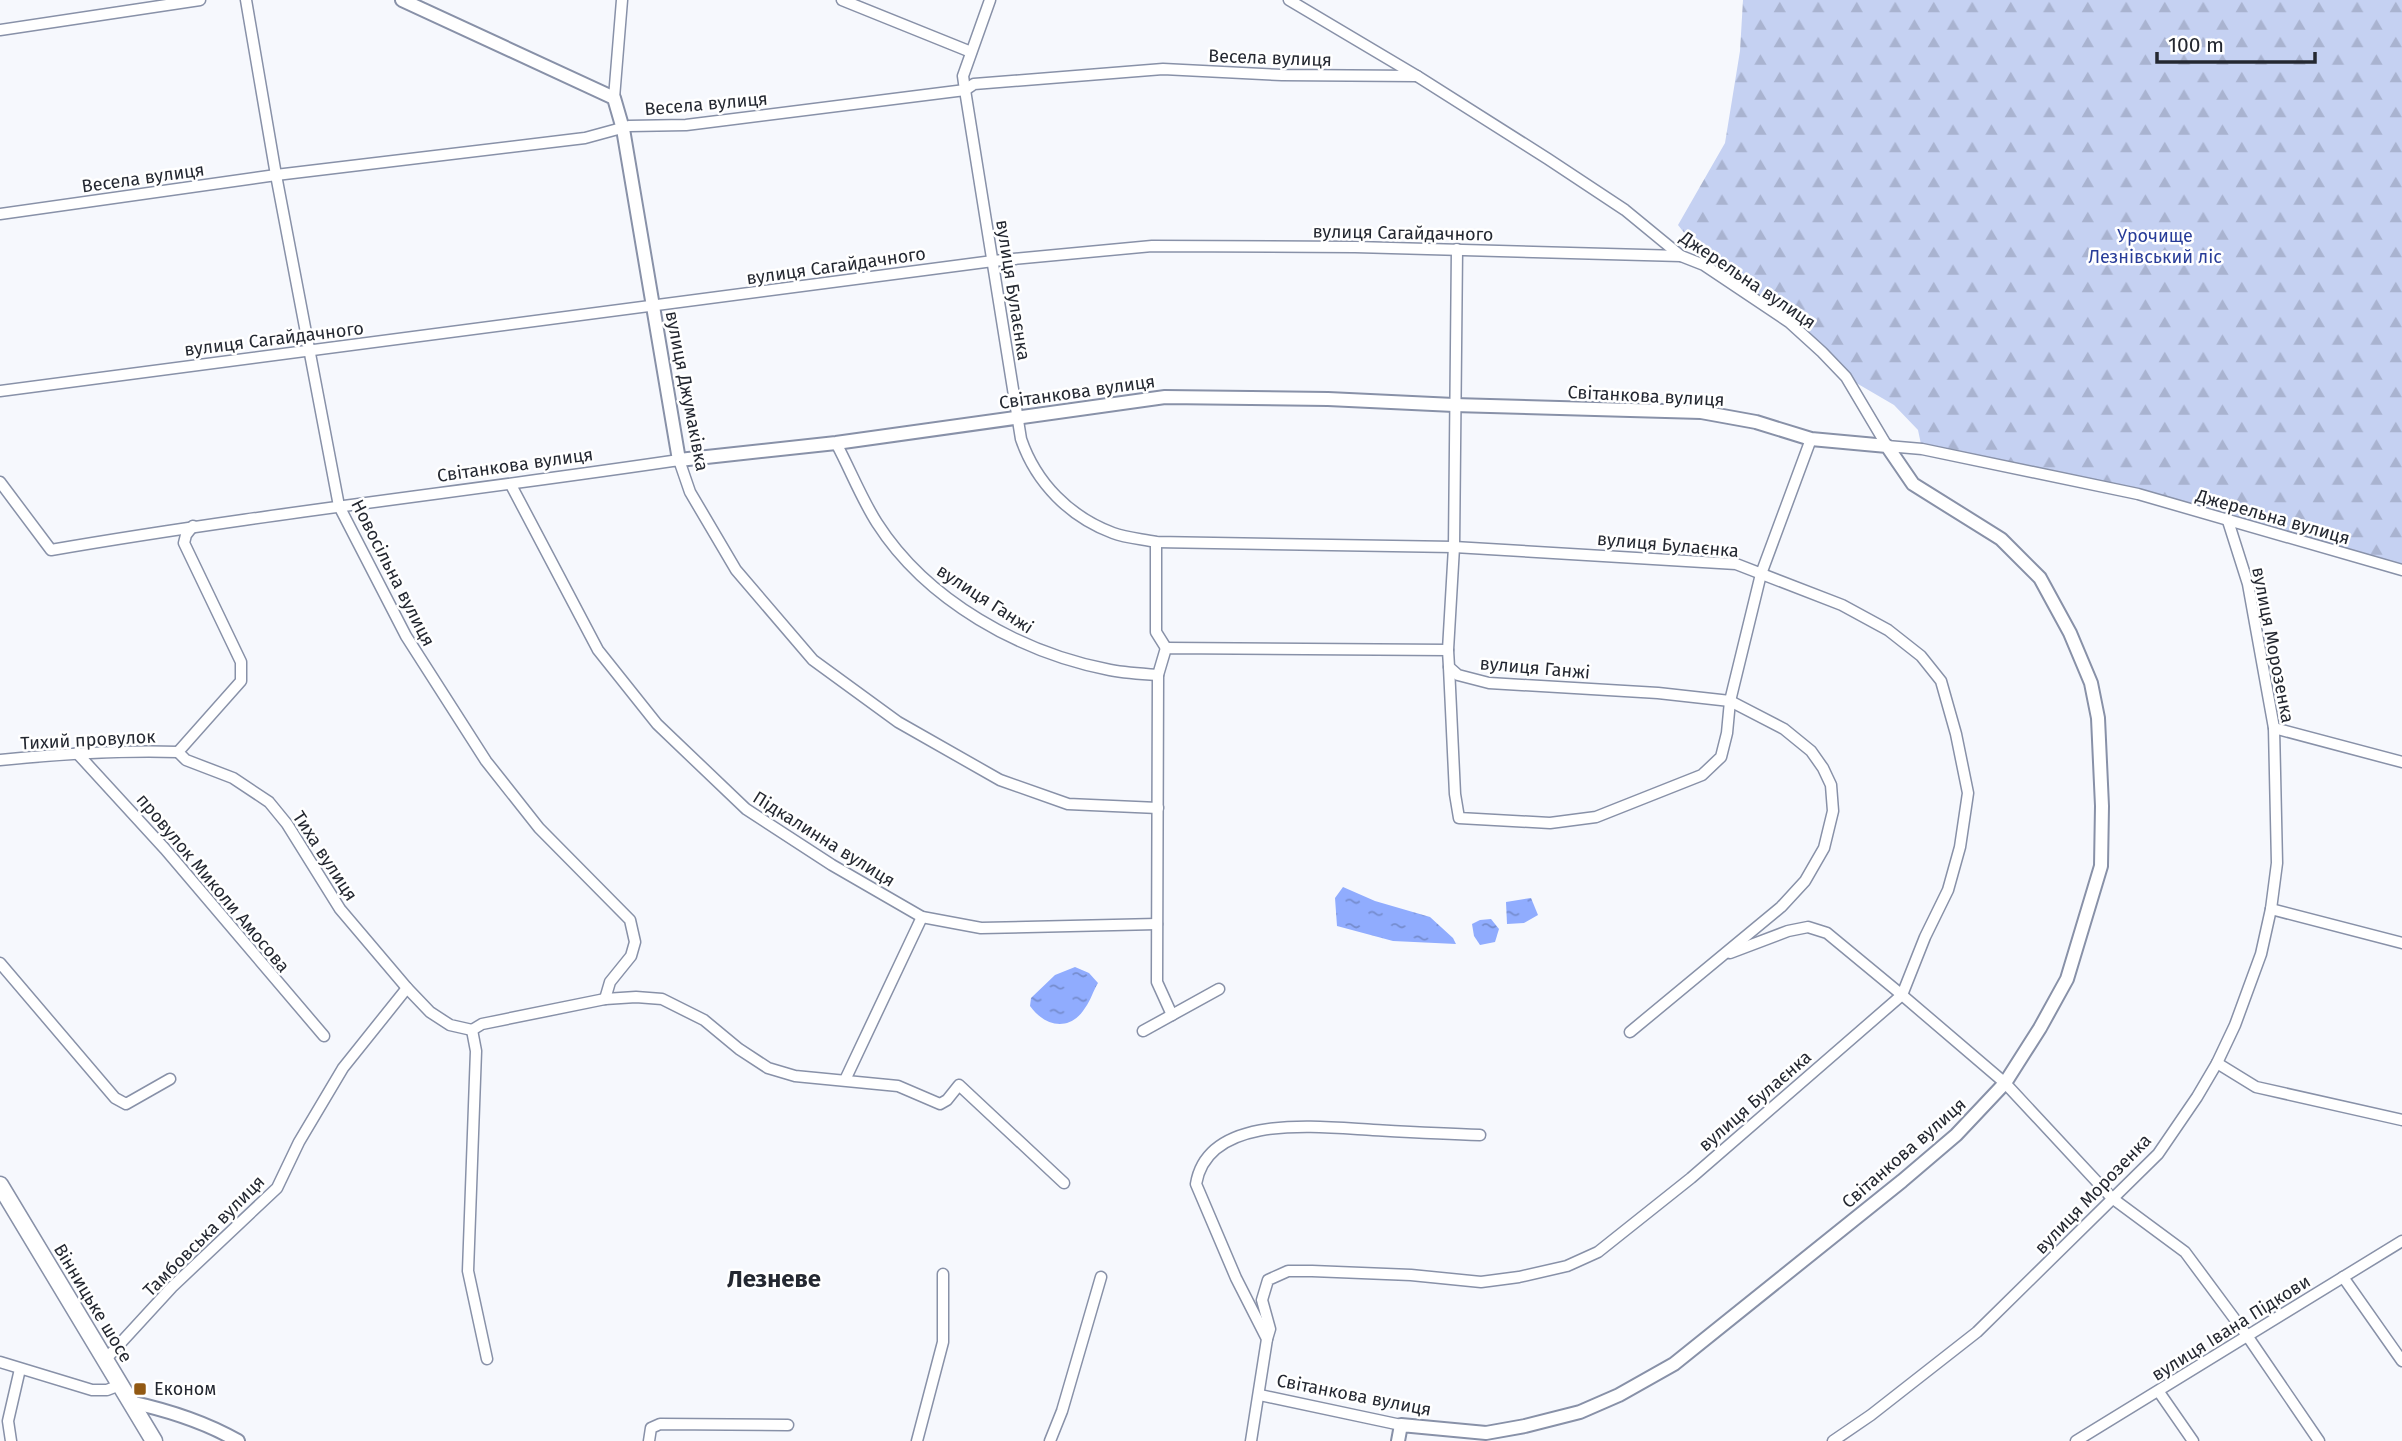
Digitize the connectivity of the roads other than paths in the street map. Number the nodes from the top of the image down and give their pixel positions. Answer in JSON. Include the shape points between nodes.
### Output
{"nodes":[{"id":1,"x":200,"y":0,"type":"edge"},
{"id":2,"x":246,"y":0,"type":"edge"},
{"id":3,"x":402,"y":0,"type":"edge"},
{"id":4,"x":622,"y":0,"type":"edge"},
{"id":5,"x":842,"y":0,"type":"edge"},
{"id":6,"x":990,"y":0,"type":"edge"},
{"id":7,"x":1289,"y":0,"type":"edge"},
{"id":8,"x":0,"y":30,"type":"edge"},
{"id":9,"x":971,"y":52,"type":"junction"},
{"id":10,"x":1417,"y":76,"type":"junction"},
{"id":11,"x":965,"y":90,"type":"junction"},
{"id":12,"x":614,"y":98,"type":"junction"},
{"id":13,"x":623,"y":129,"type":"junction"},
{"id":14,"x":276,"y":175,"type":"junction"},
{"id":15,"x":0,"y":214,"type":"edge"},
{"id":16,"x":1457,"y":249,"type":"junction"},
{"id":17,"x":1681,"y":256,"type":"junction"},
{"id":18,"x":993,"y":261,"type":"junction"},
{"id":19,"x":653,"y":307,"type":"junction"},
{"id":20,"x":308,"y":350,"type":"junction"},
{"id":21,"x":0,"y":391,"type":"edge"},
{"id":22,"x":1454,"y":405,"type":"junction"},
{"id":23,"x":1017,"y":418,"type":"junction"},
{"id":24,"x":1811,"y":439,"type":"junction"},
{"id":25,"x":836,"y":443,"type":"junction"},
{"id":26,"x":1887,"y":446,"type":"junction"},
{"id":27,"x":679,"y":460,"type":"junction"},
{"id":28,"x":0,"y":482,"type":"edge"},
{"id":29,"x":510,"y":485,"type":"junction"},
{"id":30,"x":339,"y":506,"type":"junction"},
{"id":31,"x":2228,"y":521,"type":"junction"},
{"id":32,"x":193,"y":526,"type":"junction"},
{"id":33,"x":1156,"y":542,"type":"junction"},
{"id":34,"x":1454,"y":547,"type":"junction"},
{"id":35,"x":2402,"y":570,"type":"edge"},
{"id":36,"x":1761,"y":574,"type":"junction"},
{"id":37,"x":1166,"y":648,"type":"junction"},
{"id":38,"x":1447,"y":650,"type":"junction"},
{"id":39,"x":1449,"y":667,"type":"junction"},
{"id":40,"x":1158,"y":675,"type":"junction"},
{"id":41,"x":1730,"y":701,"type":"junction"},
{"id":42,"x":2274,"y":728,"type":"junction"},
{"id":43,"x":178,"y":752,"type":"junction"},
{"id":44,"x":77,"y":753,"type":"junction"},
{"id":45,"x":0,"y":760,"type":"edge"},
{"id":46,"x":2402,"y":762,"type":"edge"},
{"id":47,"x":1158,"y":808,"type":"junction"},
{"id":48,"x":2271,"y":909,"type":"junction"},
{"id":49,"x":922,"y":917,"type":"junction"},
{"id":50,"x":1157,"y":924,"type":"junction"},
{"id":51,"x":2402,"y":943,"type":"edge"},
{"id":52,"x":1723,"y":955,"type":"junction"},
{"id":53,"x":0,"y":962,"type":"edge"},
{"id":54,"x":407,"y":988,"type":"junction"},
{"id":55,"x":1219,"y":989,"type":"dead end"},
{"id":56,"x":1902,"y":995,"type":"junction"},
{"id":57,"x":605,"y":999,"type":"junction"},
{"id":58,"x":1172,"y":1015,"type":"junction"},
{"id":59,"x":472,"y":1030,"type":"junction"},
{"id":60,"x":1143,"y":1031,"type":"dead end"},
{"id":61,"x":1630,"y":1032,"type":"dead end"},
{"id":62,"x":324,"y":1036,"type":"dead end"},
{"id":63,"x":2217,"y":1063,"type":"junction"},
{"id":64,"x":170,"y":1079,"type":"dead end"},
{"id":65,"x":845,"y":1080,"type":"junction"},
{"id":66,"x":2005,"y":1083,"type":"junction"},
{"id":67,"x":2402,"y":1120,"type":"edge"},
{"id":68,"x":1480,"y":1135,"type":"dead end"},
{"id":69,"x":1064,"y":1183,"type":"dead end"},
{"id":70,"x":0,"y":1185,"type":"edge"},
{"id":71,"x":2112,"y":1198,"type":"junction"},
{"id":72,"x":2402,"y":1241,"type":"edge"},
{"id":73,"x":943,"y":1274,"type":"dead end"},
{"id":74,"x":1101,"y":1277,"type":"dead end"},
{"id":75,"x":2343,"y":1277,"type":"junction"},
{"id":76,"x":2248,"y":1337,"type":"junction"},
{"id":77,"x":1267,"y":1339,"type":"junction"},
{"id":78,"x":487,"y":1359,"type":"dead end"},
{"id":79,"x":105,"y":1360,"type":"junction"},
{"id":80,"x":2402,"y":1361,"type":"edge"},
{"id":81,"x":0,"y":1362,"type":"edge"},
{"id":82,"x":20,"y":1369,"type":"junction"},
{"id":83,"x":120,"y":1385,"type":"junction"},
{"id":84,"x":2159,"y":1392,"type":"junction"},
{"id":85,"x":1259,"y":1395,"type":"junction"},
{"id":86,"x":130,"y":1402,"type":"junction"},
{"id":87,"x":788,"y":1425,"type":"dead end"},
{"id":88,"x":1401,"y":1425,"type":"junction"},
{"id":89,"x":11,"y":1441,"type":"edge"},
{"id":90,"x":153,"y":1441,"type":"edge"},
{"id":91,"x":238,"y":1441,"type":"edge"},
{"id":92,"x":649,"y":1441,"type":"edge"},
{"id":93,"x":917,"y":1441,"type":"edge"},
{"id":94,"x":1050,"y":1441,"type":"edge"},
{"id":95,"x":1251,"y":1441,"type":"edge"},
{"id":96,"x":1398,"y":1441,"type":"edge"},
{"id":97,"x":1833,"y":1441,"type":"edge"},
{"id":98,"x":2076,"y":1441,"type":"edge"},
{"id":99,"x":2193,"y":1441,"type":"edge"},
{"id":100,"x":2319,"y":1441,"type":"edge"}],
"edges":[{"from":1,"to":8,"type":"street"},
{"from":2,"to":14,"type":"street","name":"Новосільна вулиця"},
{"from":3,"to":12,"type":"street"},
{"from":4,"to":12,"type":"street","name":"вулиця Джумаківка"},
{"from":5,"to":9,"type":"street"},
{"from":6,"to":9,"type":"street","name":"вулиця Булаєнка"},
{"from":7,"to":10,"type":"street","name":"Джерельна вулиця"},
{"from":9,"to":11,"type":"street","name":"вулиця Булаєнка","via":[[963,76]]},
{"from":10,"to":11,"type":"street","name":"Весела вулиця","via":[[1163,69],[974,84]]},
{"from":10,"to":17,"type":"street","name":"Джерельна вулиця","via":[[1625,210]]},
{"from":11,"to":13,"type":"street","name":"Весела вулиця"},
{"from":11,"to":18,"type":"street","name":"вулиця Булаєнка"},
{"from":12,"to":13,"type":"street","name":"вулиця Джумаківка"},
{"from":13,"to":14,"type":"street","name":"Весела вулиця","via":[[585,138]]},
{"from":13,"to":19,"type":"street","name":"вулиця Джумаківка"},
{"from":14,"to":15,"type":"street","name":"Весела вулиця"},
{"from":14,"to":20,"type":"street","name":"Новосільна вулиця"},
{"from":16,"to":17,"type":"street","name":"вулиця Сагайдачного"},
{"from":16,"to":18,"type":"street","name":"вулиця Сагайдачного","via":[[1152,246]]},
{"from":16,"to":22,"type":"street"},
{"from":17,"to":26,"type":"street","name":"Джерельна вулиця","via":[[1704,265],[1768,308],[1822,352],[1846,377]]},
{"from":18,"to":19,"type":"street","name":"вулиця Сагайдачного"},
{"from":18,"to":23,"type":"street","name":"вулиця Булаєнка"},
{"from":19,"to":20,"type":"street","name":"вулиця Сагайдачного"},
{"from":19,"to":27,"type":"street","name":"вулиця Джумаківка"},
{"from":20,"to":21,"type":"street","name":"вулиця Сагайдачного"},
{"from":20,"to":30,"type":"street","name":"Новосільна вулиця"},
{"from":22,"to":23,"type":"street","name":"Світанкова вулиця","via":[[1164,397]]},
{"from":22,"to":24,"type":"street","name":"Світанкова вулиця","via":[[1701,412]]},
{"from":22,"to":34,"type":"street"},
{"from":23,"to":25,"type":"street","name":"Світанкова вулиця"},
{"from":23,"to":33,"type":"street","name":"вулиця Булаєнка","via":[[1027,457],[1066,507],[1114,533]]},
{"from":24,"to":26,"type":"street","name":"Світанкова вулиця"},
{"from":24,"to":36,"type":"street"},
{"from":25,"to":27,"type":"street","name":"Світанкова вулиця"},
{"from":25,"to":40,"type":"street","name":"вулиця Ганжі","via":[[877,523],[933,588],[1016,641],[1111,671]]},
{"from":26,"to":31,"type":"street","name":"Джерельна вулиця","via":[[1922,449],[2138,494]]},
{"from":26,"to":66,"type":"street","name":"Світанкова вулиця","via":[[1913,484],[2001,539],[2040,578],[2084,664],[2098,718],[2101,866],[2067,979]]},
{"from":27,"to":29,"type":"street","name":"Світанкова вулиця"},
{"from":27,"to":47,"type":"street","name":"вулиця Джумаківка","via":[[690,492],[736,570],[813,660],[898,722],[1000,780],[1068,804]]},
{"from":28,"to":32,"type":"street","name":"Світанкова вулиця","via":[[51,550]]},
{"from":29,"to":30,"type":"street","name":"Світанкова вулиця"},
{"from":29,"to":49,"type":"street","name":"Підкалинна вулиця","via":[[598,650],[657,724],[746,809]]},
{"from":30,"to":32,"type":"street","name":"Світанкова вулиця"},
{"from":30,"to":57,"type":"street","name":"Новосільна вулиця","via":[[406,636],[486,761],[539,828],[630,920],[635,942],[631,956],[610,982]]},
{"from":31,"to":35,"type":"street","name":"Джерельна вулиця"},
{"from":31,"to":42,"type":"street","name":"вулиця Морозенка","via":[[2248,584]]},
{"from":32,"to":43,"type":"street","via":[[184,544],[241,663],[241,681]]},
{"from":33,"to":34,"type":"street","name":"вулиця Булаєнка"},
{"from":33,"to":37,"type":"street","via":[[1156,632]]},
{"from":34,"to":36,"type":"street","name":"вулиця Булаєнка","via":[[1736,564]]},
{"from":34,"to":38,"type":"street"},
{"from":36,"to":41,"type":"street"},
{"from":36,"to":56,"type":"street","name":"вулиця Булаєнка","via":[[1842,605],[1888,630],[1921,656],[1941,681],[1968,793],[1948,890]]},
{"from":37,"to":38,"type":"street"},
{"from":37,"to":40,"type":"street"},
{"from":38,"to":39,"type":"street"},
{"from":39,"to":41,"type":"street","name":"вулиця Ганжі","via":[[1489,683]]},
{"from":39,"to":41,"type":"street","via":[[1459,818],[1550,823],[1596,817],[1702,775],[1721,757]]},
{"from":40,"to":47,"type":"street"},
{"from":41,"to":52,"type":"street","name":"вулиця Ганжі","via":[[1784,729],[1811,751],[1831,785],[1833,811],[1824,848],[1805,881]]},
{"from":42,"to":46,"type":"street"},
{"from":42,"to":48,"type":"street","name":"вулиця Морозенка","via":[[2277,863]]},
{"from":43,"to":44,"type":"street","name":"Тихий провулок"},
{"from":43,"to":54,"type":"street","name":"Тиха вулиця","via":[[204,769],[233,778],[269,802],[340,909]]},
{"from":44,"to":45,"type":"street","name":"Тихий провулок"},
{"from":44,"to":62,"type":"street","name":"провулок Миколи Амосова"},
{"from":47,"to":50,"type":"street"},
{"from":48,"to":51,"type":"street"},
{"from":48,"to":63,"type":"street","name":"вулиця Морозенка","via":[[2247,997]]},
{"from":49,"to":50,"type":"street","name":"Підкалинна вулиця","via":[[981,928]]},
{"from":49,"to":65,"type":"street"},
{"from":50,"to":58,"type":"street","via":[[1157,982]]},
{"from":52,"to":56,"type":"street","via":[[1808,927],[1827,933]]},
{"from":52,"to":61,"type":"street","name":"вулиця Ганжі"},
{"from":53,"to":64,"type":"street","via":[[115,1098],[126,1104]]},
{"from":54,"to":59,"type":"street","name":"Тиха вулиця","via":[[450,1025]]},
{"from":54,"to":79,"type":"street","name":"Тамбовська вулиця","via":[[343,1068],[278,1188],[172,1287]]},
{"from":55,"to":58,"type":"street"},
{"from":56,"to":66,"type":"street"},
{"from":56,"to":77,"type":"street","name":"вулиця Булаєнка","via":[[1691,1178],[1598,1252],[1567,1266],[1481,1282],[1288,1271],[1268,1280],[1262,1300],[1270,1329]]},
{"from":57,"to":59,"type":"street","via":[[482,1024]]},
{"from":57,"to":65,"type":"street","via":[[662,999],[704,1020],[768,1068],[795,1076]]},
{"from":58,"to":60,"type":"street"},
{"from":59,"to":78,"type":"street","via":[[476,1051],[468,1271]]},
{"from":63,"to":67,"type":"street","via":[[2256,1087]]},
{"from":63,"to":71,"type":"street","name":"вулиця Морозенка","via":[[2158,1154]]},
{"from":65,"to":69,"type":"street","via":[[898,1086],[940,1104],[959,1084]]},
{"from":66,"to":71,"type":"street"},
{"from":66,"to":88,"type":"street","name":"Світанкова вулиця","via":[[1956,1135],[1902,1181],[1674,1364],[1580,1412],[1525,1426],[1486,1433]]},
{"from":68,"to":77,"type":"street","via":[[1286,1126],[1252,1132],[1214,1150],[1203,1163],[1196,1184]]},
{"from":70,"to":79,"type":"main road","name":"Вінницьке шосе"},
{"from":71,"to":76,"type":"street","via":[[2185,1252]]},
{"from":71,"to":97,"type":"street","name":"вулиця Морозенка","via":[[1977,1332]]},
{"from":72,"to":75,"type":"street","name":"вулиця Івана Підкови"},
{"from":73,"to":93,"type":"street","via":[[943,1342]]},
{"from":74,"to":94,"type":"street"},
{"from":75,"to":76,"type":"street","name":"вулиця Івана Підкови"},
{"from":75,"to":80,"type":"street"},
{"from":76,"to":84,"type":"street","name":"вулиця Івана Підкови"},
{"from":76,"to":100,"type":"street"},
{"from":77,"to":85,"type":"street","name":"вулиця Булаєнка"},
{"from":79,"to":83,"type":"main road","name":"Вінницьке шосе"},
{"from":81,"to":82,"type":"street"},
{"from":82,"to":83,"type":"street","via":[[92,1390]]},
{"from":82,"to":89,"type":"street","via":[[8,1421]]},
{"from":83,"to":86,"type":"main road","name":"Вінницьке шосе"},
{"from":84,"to":98,"type":"street","name":"вулиця Івана Підкови"},
{"from":84,"to":99,"type":"street"},
{"from":85,"to":88,"type":"street","name":"Світанкова вулиця"},
{"from":85,"to":95,"type":"street","name":"вулиця Булаєнка"},
{"from":86,"to":90,"type":"main road","name":"Вінницьке шосе"},
{"from":86,"to":91,"type":"street","via":[[187,1418]]},
{"from":87,"to":92,"type":"street","via":[[669,1423],[651,1428]]},
{"from":88,"to":96,"type":"street"}]}
